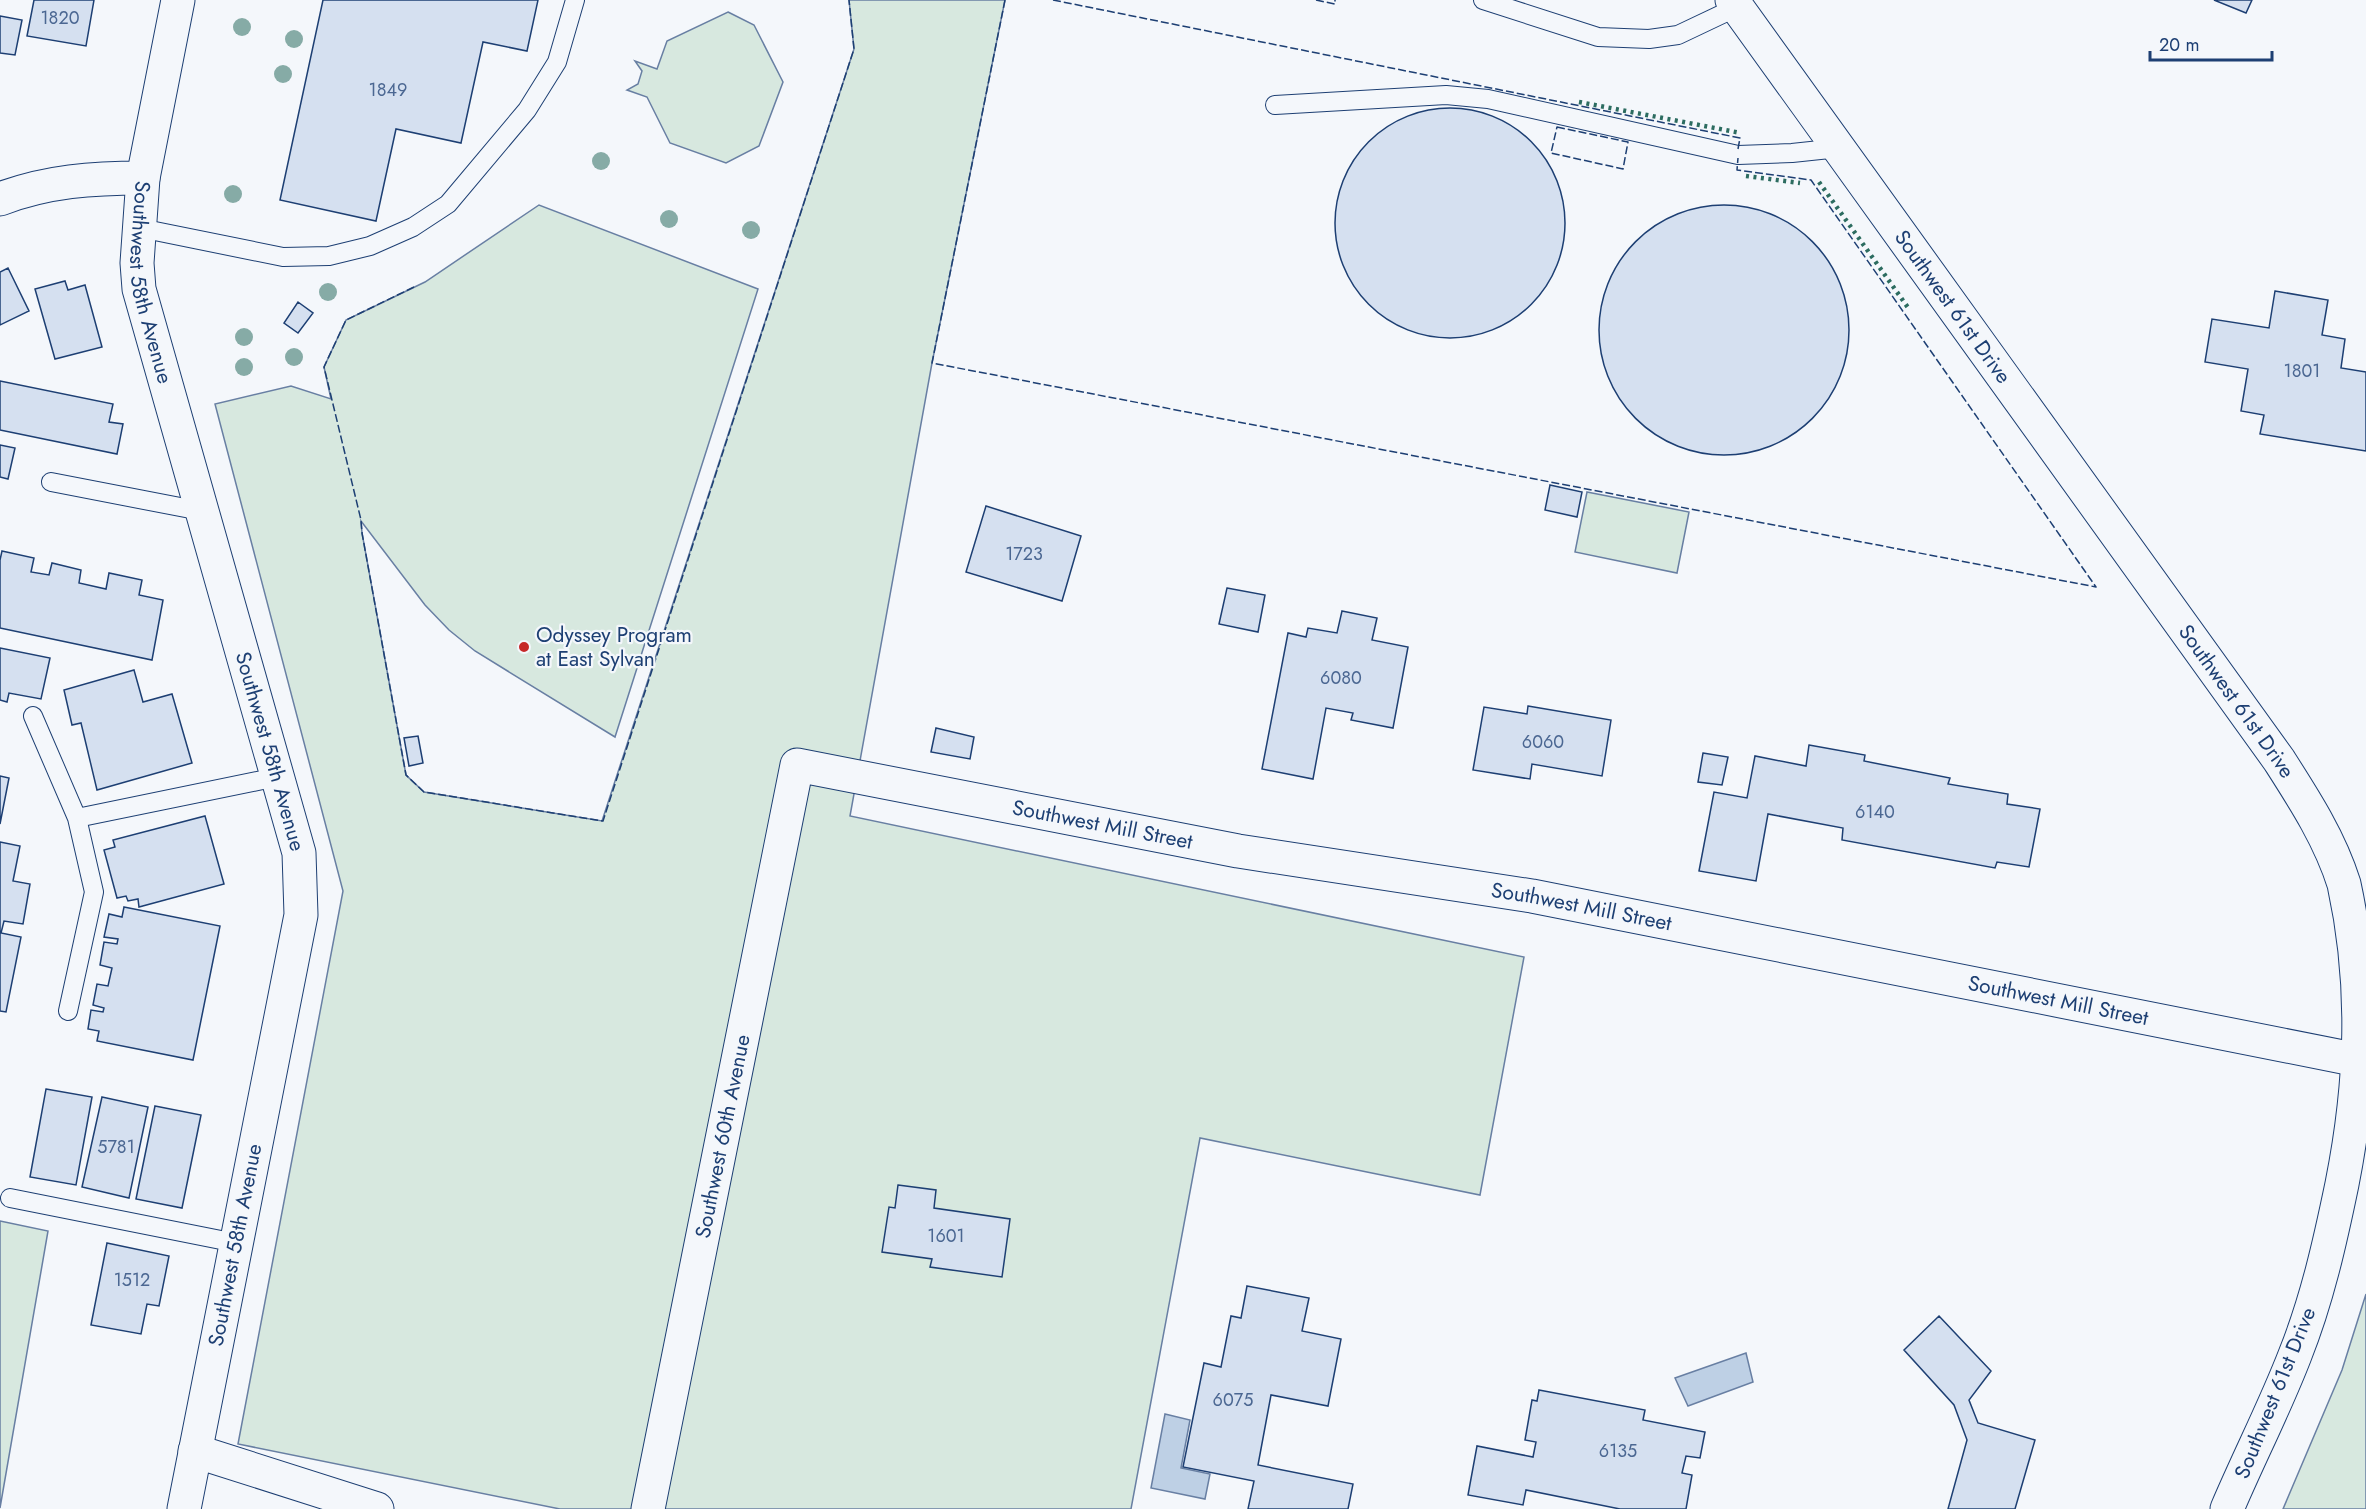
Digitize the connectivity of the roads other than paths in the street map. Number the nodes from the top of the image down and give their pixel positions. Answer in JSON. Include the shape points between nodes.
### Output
{"nodes":[{"id":1,"x":178,"y":0,"type":"edge"},
{"id":2,"x":575,"y":0,"type":"edge"},
{"id":3,"x":1483,"y":0,"type":"edge"},
{"id":4,"x":1735,"y":3,"type":"edge"},
{"id":5,"x":1275,"y":105,"type":"dead end"},
{"id":6,"x":1839,"y":148,"type":"junction"},
{"id":7,"x":143,"y":178,"type":"junction"},
{"id":8,"x":0,"y":200,"type":"edge"},
{"id":9,"x":140,"y":228,"type":"junction"},
{"id":10,"x":51,"y":482,"type":"dead end"},
{"id":11,"x":201,"y":511,"type":"junction"},
{"id":12,"x":33,"y":716,"type":"dead end"},
{"id":13,"x":797,"y":765,"type":"joint"},
{"id":14,"x":277,"y":777,"type":"junction"},
{"id":15,"x":77,"y":818,"type":"junction"},
{"id":16,"x":68,"y":1011,"type":"dead end"},
{"id":17,"x":2363,"y":1061,"type":"junction"},
{"id":18,"x":10,"y":1198,"type":"dead end"},
{"id":19,"x":236,"y":1243,"type":"junction"},
{"id":20,"x":195,"y":1451,"type":"junction"},
{"id":21,"x":184,"y":1509,"type":"edge"},
{"id":22,"x":377,"y":1509,"type":"edge"},
{"id":23,"x":648,"y":1509,"type":"edge"},
{"id":24,"x":2227,"y":1509,"type":"edge"}],
"edges":[{"from":1,"to":7,"type":"street","name":"Southwest 58th Avenue"},
{"from":2,"to":9,"type":"lane","via":[[557,62],[528,110],[448,204],[414,227],[370,246],[329,256],[283,257]]},
{"from":3,"to":4,"type":"lane","via":[[1598,37],[1649,39],[1678,35]]},
{"from":4,"to":6,"type":"street","name":"Southwest 61st Drive"},
{"from":5,"to":6,"type":"lane","via":[[1446,94],[1488,99],[1738,155]]},
{"from":6,"to":17,"type":"street","name":"Southwest 61st Drive","via":[[2308,804],[2344,884],[2357,935],[2364,996]]},
{"from":7,"to":8,"type":"street","via":[[58,182]]},
{"from":7,"to":9,"type":"street","name":"Southwest 58th Avenue"},
{"from":9,"to":11,"type":"street","name":"Southwest 58th Avenue","via":[[139,289]]},
{"from":10,"to":11,"type":"lane"},
{"from":11,"to":14,"type":"street","name":"Southwest 58th Avenue"},
{"from":12,"to":15,"type":"lane"},
{"from":13,"to":17,"type":"street","name":"Southwest Mill Street","via":[[1238,851],[1532,896]]},
{"from":13,"to":23,"type":"street","name":"Southwest 60th Avenue"},
{"from":14,"to":15,"type":"lane"},
{"from":14,"to":19,"type":"street","name":"Southwest 58th Avenue","via":[[298,853],[301,915]]},
{"from":15,"to":16,"type":"lane","via":[[94,892]]},
{"from":17,"to":24,"type":"street","name":"Southwest 61st Drive","via":[[2332,1237],[2310,1315]]},
{"from":18,"to":19,"type":"lane"},
{"from":19,"to":20,"type":"street","name":"Southwest 58th Avenue"},
{"from":20,"to":21,"type":"street","name":"Southwest 58th Avenue"},
{"from":20,"to":22,"type":"street"}]}
